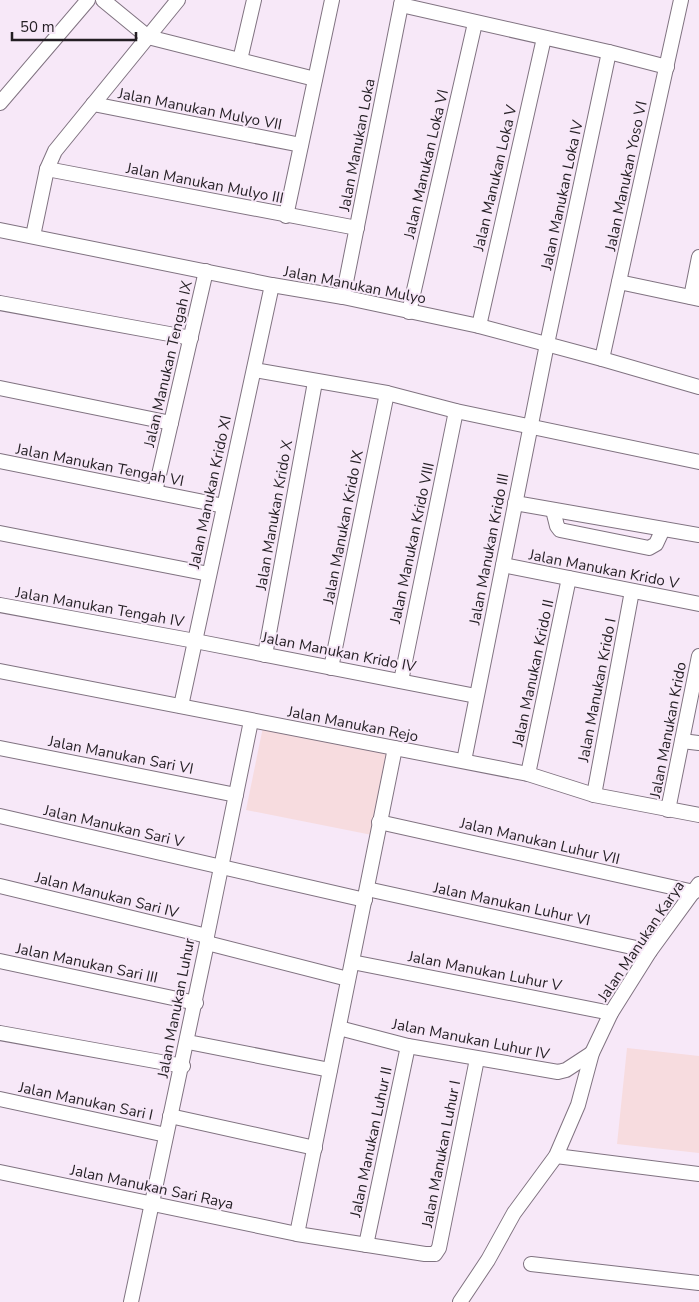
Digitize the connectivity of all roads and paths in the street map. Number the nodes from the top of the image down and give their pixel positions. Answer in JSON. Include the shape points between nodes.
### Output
{"nodes":[{"id":1,"x":88,"y":0,"type":"edge"},
{"id":2,"x":103,"y":0,"type":"edge"},
{"id":3,"x":178,"y":0,"type":"edge"},
{"id":4,"x":254,"y":0,"type":"edge"},
{"id":5,"x":332,"y":0,"type":"edge"},
{"id":6,"x":681,"y":0,"type":"edge"},
{"id":7,"x":402,"y":3,"type":"edge"},
{"id":8,"x":475,"y":23,"type":"junction"},
{"id":9,"x":148,"y":37,"type":"junction"},
{"id":10,"x":544,"y":38,"type":"junction"},
{"id":11,"x":609,"y":52,"type":"junction"},
{"id":12,"x":240,"y":60,"type":"junction"},
{"id":13,"x":667,"y":67,"type":"junction"},
{"id":14,"x":315,"y":79,"type":"junction"},
{"id":15,"x":0,"y":103,"type":"edge"},
{"id":16,"x":93,"y":104,"type":"junction"},
{"id":17,"x":301,"y":145,"type":"junction"},
{"id":18,"x":47,"y":169,"type":"junction"},
{"id":19,"x":286,"y":216,"type":"junction"},
{"id":20,"x":356,"y":228,"type":"junction"},
{"id":21,"x":0,"y":230,"type":"edge"},
{"id":22,"x":33,"y":236,"type":"junction"},
{"id":23,"x":699,"y":256,"type":"edge"},
{"id":24,"x":206,"y":271,"type":"junction"},
{"id":25,"x":619,"y":282,"type":"junction"},
{"id":26,"x":272,"y":285,"type":"junction"},
{"id":27,"x":343,"y":297,"type":"junction"},
{"id":28,"x":695,"y":298,"type":"edge"},
{"id":29,"x":0,"y":303,"type":"edge"},
{"id":30,"x":409,"y":312,"type":"junction"},
{"id":31,"x":479,"y":326,"type":"junction"},
{"id":32,"x":191,"y":338,"type":"junction"},
{"id":33,"x":547,"y":344,"type":"junction"},
{"id":34,"x":602,"y":359,"type":"junction"},
{"id":35,"x":254,"y":370,"type":"junction"},
{"id":36,"x":315,"y":382,"type":"junction"},
{"id":37,"x":699,"y":387,"type":"edge"},
{"id":38,"x":0,"y":388,"type":"edge"},
{"id":39,"x":386,"y":394,"type":"junction"},
{"id":40,"x":456,"y":411,"type":"junction"},
{"id":41,"x":171,"y":424,"type":"junction"},
{"id":42,"x":530,"y":426,"type":"junction"},
{"id":43,"x":0,"y":461,"type":"edge"},
{"id":44,"x":699,"y":462,"type":"edge"},
{"id":45,"x":155,"y":492,"type":"junction"},
{"id":46,"x":515,"y":503,"type":"junction"},
{"id":47,"x":224,"y":506,"type":"junction"},
{"id":48,"x":553,"y":510,"type":"junction"},
{"id":49,"x":663,"y":529,"type":"junction"},
{"id":50,"x":0,"y":532,"type":"edge"},
{"id":51,"x":699,"y":535,"type":"edge"},
{"id":52,"x":503,"y":565,"type":"junction"},
{"id":53,"x":209,"y":574,"type":"junction"},
{"id":54,"x":569,"y":578,"type":"junction"},
{"id":55,"x":632,"y":591,"type":"junction"},
{"id":56,"x":699,"y":604,"type":"edge"},
{"id":57,"x":0,"y":605,"type":"edge"},
{"id":58,"x":195,"y":641,"type":"junction"},
{"id":59,"x":265,"y":654,"type":"junction"},
{"id":60,"x":699,"y":656,"type":"edge"},
{"id":61,"x":331,"y":668,"type":"junction"},
{"id":62,"x":0,"y":671,"type":"edge"},
{"id":63,"x":697,"y":675,"type":"edge"},
{"id":64,"x":401,"y":681,"type":"junction"},
{"id":65,"x":476,"y":696,"type":"junction"},
{"id":66,"x":181,"y":706,"type":"junction"},
{"id":67,"x":251,"y":721,"type":"junction"},
{"id":68,"x":682,"y":741,"type":"junction"},
{"id":69,"x":699,"y":743,"type":"edge"},
{"id":70,"x":0,"y":748,"type":"edge"},
{"id":71,"x":395,"y":748,"type":"junction"},
{"id":72,"x":464,"y":761,"type":"junction"},
{"id":73,"x":528,"y":774,"type":"junction"},
{"id":74,"x":236,"y":794,"type":"junction"},
{"id":75,"x":594,"y":794,"type":"junction"},
{"id":76,"x":668,"y":810,"type":"junction"},
{"id":77,"x":0,"y":816,"type":"edge"},
{"id":78,"x":699,"y":816,"type":"edge"},
{"id":79,"x":380,"y":822,"type":"junction"},
{"id":80,"x":220,"y":868,"type":"junction"},
{"id":81,"x":0,"y":886,"type":"edge"},
{"id":82,"x":696,"y":888,"type":"edge"},
{"id":83,"x":366,"y":894,"type":"junction"},
{"id":84,"x":207,"y":940,"type":"junction"},
{"id":85,"x":650,"y":951,"type":"junction"},
{"id":86,"x":0,"y":961,"type":"edge"},
{"id":87,"x":352,"y":962,"type":"junction"},
{"id":88,"x":348,"y":979,"type":"junction"},
{"id":89,"x":196,"y":1003,"type":"junction"},
{"id":90,"x":611,"y":1013,"type":"junction"},
{"id":91,"x":339,"y":1028,"type":"junction"},
{"id":92,"x":0,"y":1033,"type":"edge"},
{"id":93,"x":188,"y":1042,"type":"junction"},
{"id":94,"x":408,"y":1046,"type":"junction"},
{"id":95,"x":592,"y":1053,"type":"junction"},
{"id":96,"x":477,"y":1059,"type":"junction"},
{"id":97,"x":183,"y":1066,"type":"junction"},
{"id":98,"x":330,"y":1070,"type":"junction"},
{"id":99,"x":0,"y":1099,"type":"edge"},
{"id":100,"x":170,"y":1116,"type":"junction"},
{"id":101,"x":166,"y":1135,"type":"junction"},
{"id":102,"x":314,"y":1148,"type":"junction"},
{"id":103,"x":556,"y":1156,"type":"junction"},
{"id":104,"x":0,"y":1172,"type":"edge"},
{"id":105,"x":699,"y":1174,"type":"edge"},
{"id":106,"x":152,"y":1204,"type":"junction"},
{"id":107,"x":297,"y":1234,"type":"junction"},
{"id":108,"x":366,"y":1245,"type":"junction"},
{"id":109,"x":435,"y":1254,"type":"joint"},
{"id":110,"x":531,"y":1264,"type":"dead end"},
{"id":111,"x":699,"y":1283,"type":"edge"},
{"id":112,"x":131,"y":1302,"type":"edge"},
{"id":113,"x":460,"y":1302,"type":"edge"}],
"edges":[{"from":1,"to":15,"type":"street"},
{"from":2,"to":9,"type":"street"},
{"from":3,"to":9,"type":"street"},
{"from":4,"to":12,"type":"street"},
{"from":5,"to":14,"type":"street"},
{"from":6,"to":13,"type":"street","name":"Jalan Manukan Yoso VI"},
{"from":7,"to":8,"type":"street"},
{"from":7,"to":20,"type":"street","name":"Jalan Manukan Loka"},
{"from":8,"to":10,"type":"street"},
{"from":8,"to":30,"type":"street","name":"Jalan Manukan Loka VI"},
{"from":9,"to":12,"type":"street"},
{"from":9,"to":16,"type":"street"},
{"from":10,"to":11,"type":"street"},
{"from":10,"to":31,"type":"street","name":"Jalan Manukan Loka V"},
{"from":11,"to":13,"type":"street"},
{"from":11,"to":33,"type":"street","name":"Jalan Manukan Loka IV"},
{"from":12,"to":14,"type":"street"},
{"from":13,"to":25,"type":"street","name":"Jalan Manukan Yoso VI"},
{"from":14,"to":17,"type":"street"},
{"from":16,"to":17,"type":"street","name":"Jalan Manukan Mulyo VII"},
{"from":16,"to":18,"type":"street","via":[[54,151]]},
{"from":17,"to":19,"type":"street"},
{"from":18,"to":19,"type":"street","name":"Jalan Manukan Mulyo III"},
{"from":18,"to":22,"type":"street"},
{"from":19,"to":20,"type":"street","name":"Jalan Manukan Mulyo III"},
{"from":20,"to":27,"type":"street","name":"Jalan Manukan Loka"},
{"from":21,"to":22,"type":"street","name":"Jalan Manukan Mulyo"},
{"from":22,"to":24,"type":"street","name":"Jalan Manukan Mulyo"},
{"from":23,"to":28,"type":"street"},
{"from":24,"to":26,"type":"street","name":"Jalan Manukan Mulyo"},
{"from":24,"to":32,"type":"street","name":"Jalan Manukan Tengah IX"},
{"from":25,"to":28,"type":"street"},
{"from":25,"to":34,"type":"street","name":"Jalan Manukan Yoso VI"},
{"from":26,"to":27,"type":"street","name":"Jalan Manukan Mulyo"},
{"from":26,"to":35,"type":"street","name":"Jalan Manukan Krido XI"},
{"from":27,"to":30,"type":"street","name":"Jalan Manukan Mulyo"},
{"from":29,"to":32,"type":"street"},
{"from":30,"to":31,"type":"street","name":"Jalan Manukan Mulyo"},
{"from":31,"to":33,"type":"street","name":"Jalan Manukan Mulyo"},
{"from":32,"to":41,"type":"street","name":"Jalan Manukan Tengah IX"},
{"from":33,"to":34,"type":"street","name":"Jalan Manukan Mulyo"},
{"from":33,"to":42,"type":"street","name":"Jalan Manukan Krido III"},
{"from":34,"to":37,"type":"street","name":"Jalan Manukan Mulyo"},
{"from":35,"to":36,"type":"street"},
{"from":35,"to":47,"type":"street","name":"Jalan Manukan Krido XI"},
{"from":36,"to":39,"type":"street"},
{"from":36,"to":59,"type":"street","name":"Jalan Manukan Krido X"},
{"from":38,"to":41,"type":"street"},
{"from":39,"to":40,"type":"street"},
{"from":39,"to":61,"type":"street","name":"Jalan Manukan Krido IX"},
{"from":40,"to":42,"type":"street"},
{"from":40,"to":64,"type":"street","name":"Jalan Manukan Krido VIII"},
{"from":41,"to":45,"type":"street","name":"Jalan Manukan Tengah IX"},
{"from":42,"to":44,"type":"street"},
{"from":42,"to":46,"type":"street","name":"Jalan Manukan Krido III"},
{"from":43,"to":45,"type":"street","name":"Jalan Manukan Tengah VI"},
{"from":45,"to":47,"type":"street","name":"Jalan Manukan Tengah VI"},
{"from":46,"to":48,"type":"street"},
{"from":46,"to":52,"type":"street","name":"Jalan Manukan Krido III"},
{"from":47,"to":53,"type":"street","name":"Jalan Manukan Krido XI"},
{"from":48,"to":49,"type":"street"},
{"from":48,"to":49,"type":"street","via":[[560,530],[649,548],[656,544]]},
{"from":49,"to":51,"type":"street"},
{"from":50,"to":53,"type":"street"},
{"from":52,"to":54,"type":"street","name":"Jalan Manukan Krido V"},
{"from":52,"to":65,"type":"street","name":"Jalan Manukan Krido III"},
{"from":53,"to":58,"type":"street","name":"Jalan Manukan Krido XI"},
{"from":54,"to":55,"type":"street","name":"Jalan Manukan Krido V"},
{"from":54,"to":73,"type":"street","name":"Jalan Manukan Krido II"},
{"from":55,"to":56,"type":"street","name":"Jalan Manukan Krido V"},
{"from":55,"to":75,"type":"street","name":"Jalan Manukan Krido I"},
{"from":57,"to":58,"type":"street","name":"Jalan Manukan Tengah IV"},
{"from":58,"to":59,"type":"street","name":"Jalan Manukan Krido IV"},
{"from":58,"to":66,"type":"street","name":"Jalan Manukan Krido XI"},
{"from":59,"to":61,"type":"street","name":"Jalan Manukan Krido IV"},
{"from":60,"to":63,"type":"street","name":"Jalan Manukan Krido"},
{"from":61,"to":64,"type":"street","name":"Jalan Manukan Krido IV"},
{"from":62,"to":66,"type":"street","name":"Jalan Manukan Rejo"},
{"from":63,"to":68,"type":"street","name":"Jalan Manukan Krido"},
{"from":64,"to":65,"type":"street","name":"Jalan Manukan Krido IV"},
{"from":65,"to":72,"type":"street","name":"Jalan Manukan Krido III"},
{"from":66,"to":67,"type":"street","name":"Jalan Manukan Rejo"},
{"from":67,"to":71,"type":"street","name":"Jalan Manukan Rejo"},
{"from":67,"to":74,"type":"street","name":"Jalan Manukan Luhur"},
{"from":68,"to":69,"type":"street"},
{"from":68,"to":76,"type":"street","name":"Jalan Manukan Krido"},
{"from":70,"to":74,"type":"street","name":"Jalan Manukan Sari VI"},
{"from":71,"to":72,"type":"street","name":"Jalan Manukan Rejo"},
{"from":71,"to":79,"type":"street"},
{"from":72,"to":73,"type":"street","name":"Jalan Manukan Rejo"},
{"from":73,"to":75,"type":"street","name":"Jalan Manukan Rejo"},
{"from":74,"to":80,"type":"street","name":"Jalan Manukan Luhur"},
{"from":75,"to":76,"type":"street","name":"Jalan Manukan Rejo"},
{"from":76,"to":78,"type":"street","name":"Jalan Manukan Rejo"},
{"from":77,"to":80,"type":"street","name":"Jalan Manukan Sari V"},
{"from":79,"to":82,"type":"street","name":"Jalan Manukan Luhur VII"},
{"from":79,"to":83,"type":"street"},
{"from":80,"to":83,"type":"street","name":"Jalan Manukan Sari V"},
{"from":80,"to":84,"type":"street","name":"Jalan Manukan Luhur"},
{"from":81,"to":84,"type":"street","name":"Jalan Manukan Sari IV"},
{"from":82,"to":85,"type":"street","name":"Jalan Manukan Karya"},
{"from":83,"to":85,"type":"street","name":"Jalan Manukan Luhur VI"},
{"from":83,"to":87,"type":"street"},
{"from":84,"to":88,"type":"street","name":"Jalan Manukan Sari IV"},
{"from":84,"to":89,"type":"street","name":"Jalan Manukan Luhur"},
{"from":85,"to":90,"type":"street","name":"Jalan Manukan Karya"},
{"from":86,"to":89,"type":"street","name":"Jalan Manukan Sari III"},
{"from":87,"to":88,"type":"street"},
{"from":87,"to":90,"type":"street","name":"Jalan Manukan Luhur V"},
{"from":88,"to":91,"type":"street"},
{"from":89,"to":93,"type":"street","name":"Jalan Manukan Luhur"},
{"from":90,"to":95,"type":"street","name":"Jalan Manukan Karya"},
{"from":91,"to":94,"type":"street","name":"Jalan Manukan Luhur IV"},
{"from":91,"to":98,"type":"street"},
{"from":92,"to":97,"type":"street"},
{"from":93,"to":97,"type":"street","name":"Jalan Manukan Luhur"},
{"from":93,"to":98,"type":"street"},
{"from":94,"to":96,"type":"street","name":"Jalan Manukan Luhur IV"},
{"from":94,"to":108,"type":"street","name":"Jalan Manukan Luhur II"},
{"from":95,"to":96,"type":"street","name":"Jalan Manukan Luhur IV","via":[[558,1072]]},
{"from":95,"to":103,"type":"street","name":"Jalan Manukan Karya","via":[[578,1105]]},
{"from":96,"to":109,"type":"street","name":"Jalan Manukan Luhur I","via":[[439,1248]]},
{"from":97,"to":100,"type":"street","name":"Jalan Manukan Luhur"},
{"from":98,"to":102,"type":"street"},
{"from":99,"to":101,"type":"street","name":"Jalan Manukan Sari I"},
{"from":100,"to":101,"type":"street","name":"Jalan Manukan Luhur"},
{"from":100,"to":102,"type":"street"},
{"from":101,"to":106,"type":"street","name":"Jalan Manukan Luhur"},
{"from":102,"to":107,"type":"street"},
{"from":103,"to":105,"type":"street"},
{"from":103,"to":113,"type":"street","name":"Jalan Manukan Karya","via":[[514,1213]]},
{"from":104,"to":106,"type":"street","name":"Jalan Manukan Sari Raya"},
{"from":106,"to":107,"type":"street","name":"Jalan Manukan Sari Raya"},
{"from":106,"to":112,"type":"street","name":"Jalan Manukan Luhur"},
{"from":107,"to":108,"type":"street","name":"Jalan Manukan Sari Raya"},
{"from":108,"to":109,"type":"street","name":"Jalan Manukan Sari Raya"},
{"from":110,"to":111,"type":"street"}]}
